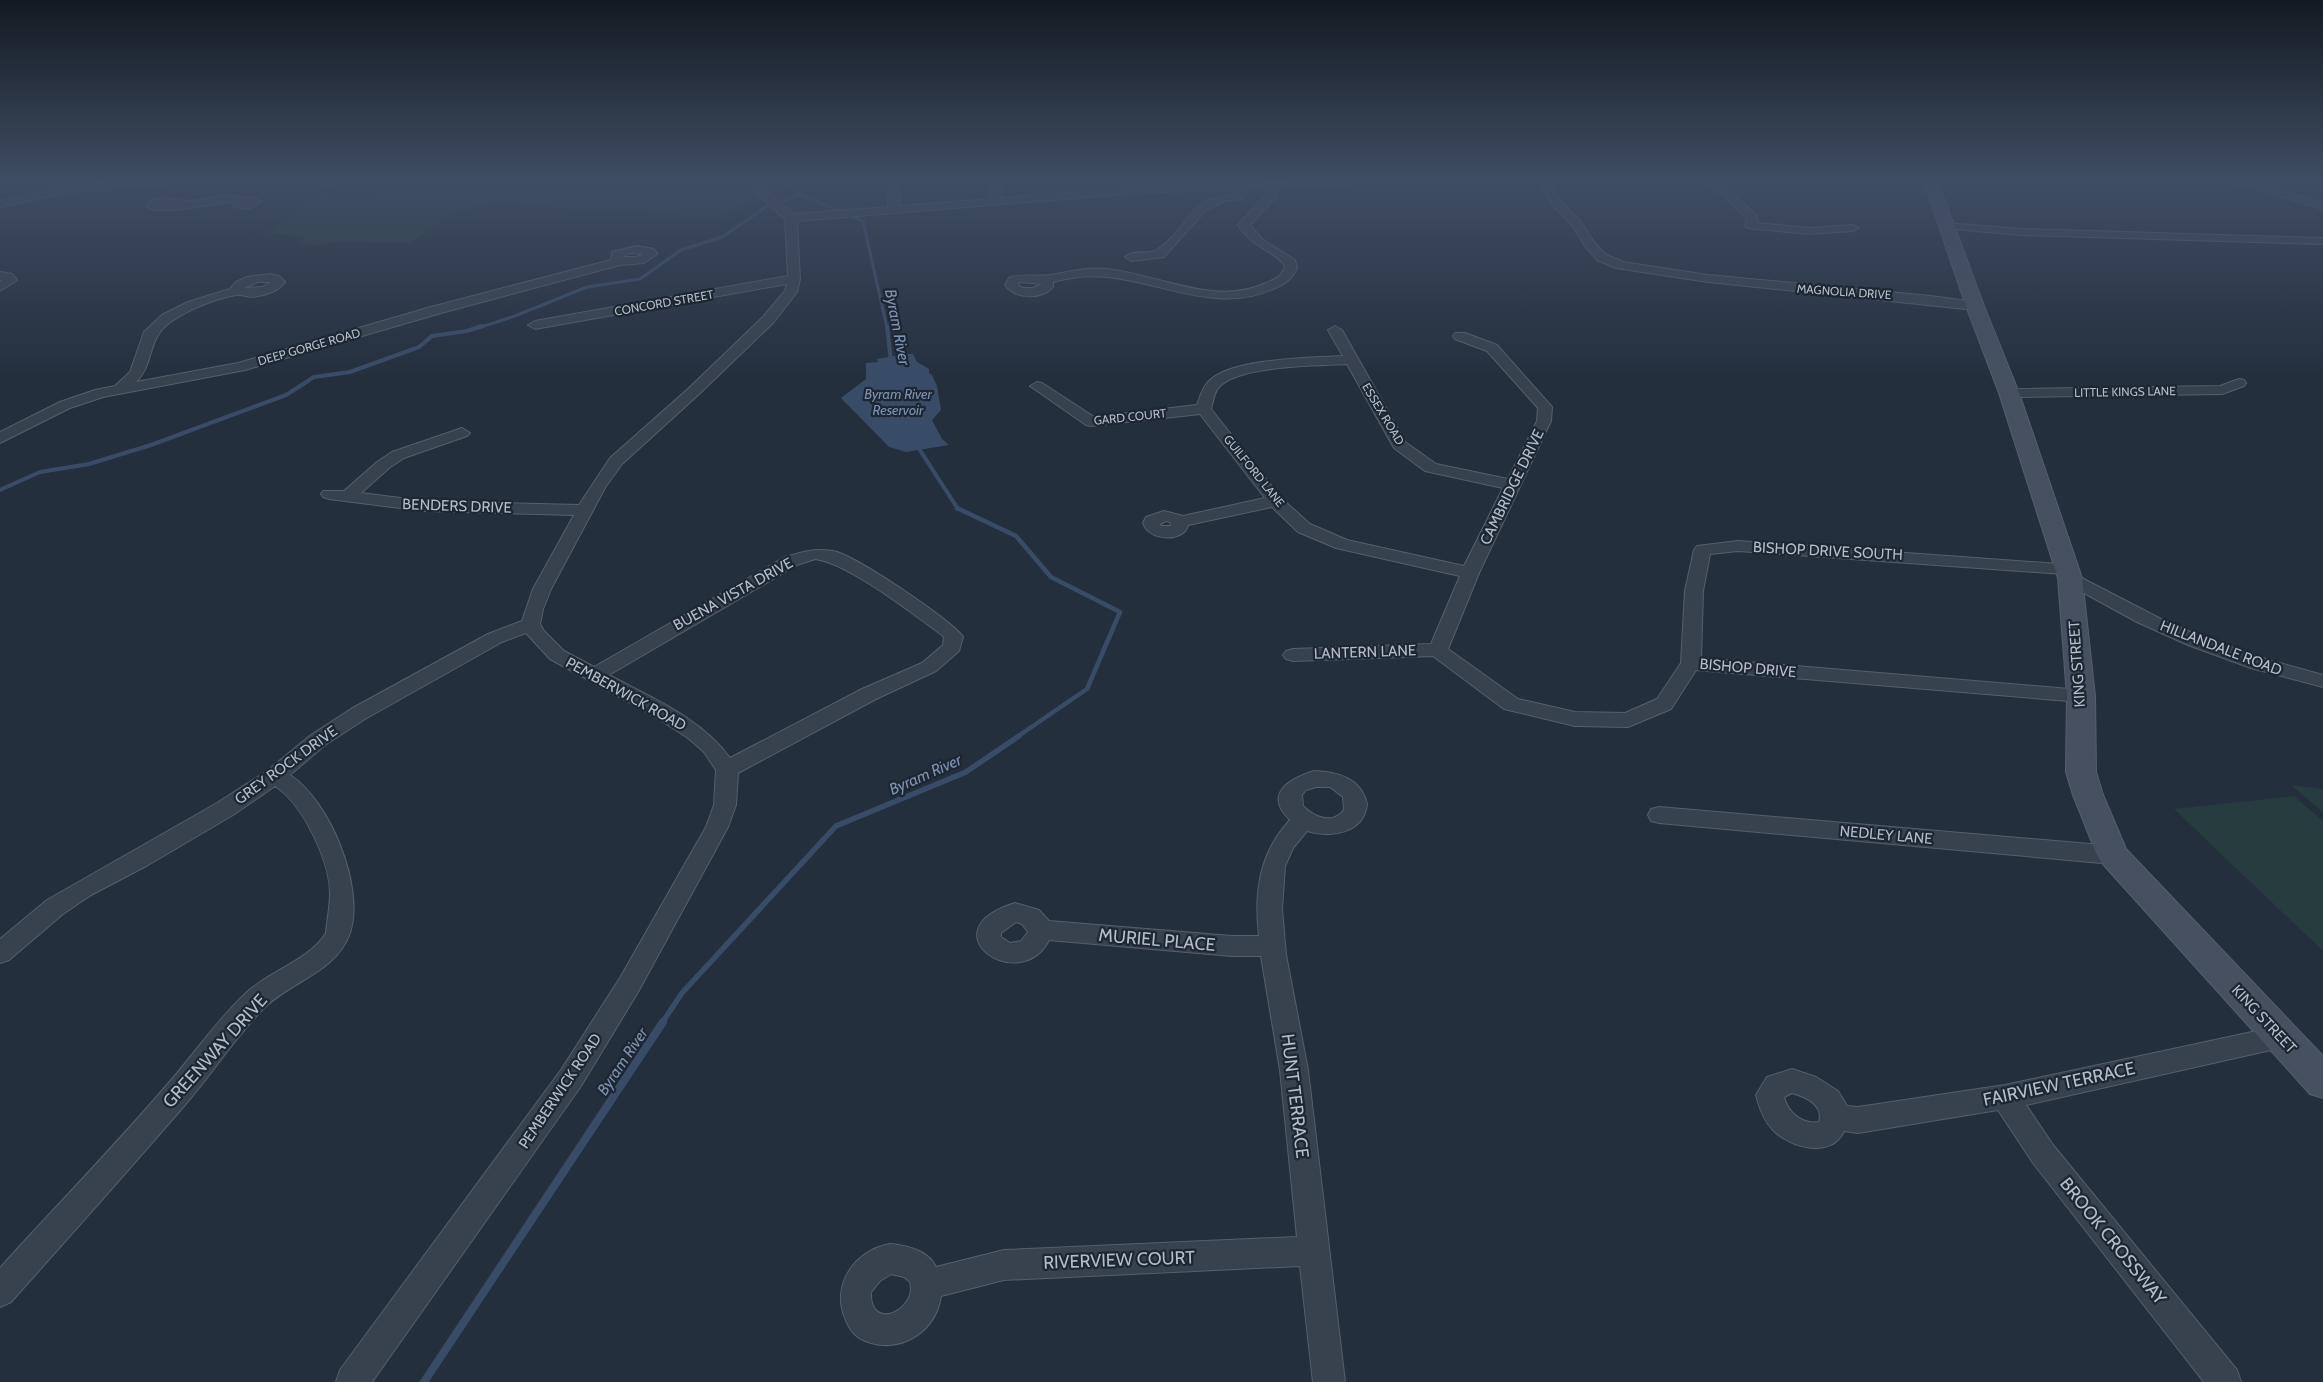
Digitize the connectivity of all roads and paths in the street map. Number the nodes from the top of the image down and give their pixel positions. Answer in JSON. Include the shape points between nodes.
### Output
{"nodes":[{"id":1,"x":792,"y":246,"type":"edge"},
{"id":2,"x":1167,"y":246,"type":"edge"},
{"id":3,"x":1268,"y":246,"type":"edge"},
{"id":4,"x":1591,"y":246,"type":"edge"},
{"id":5,"x":1954,"y":246,"type":"edge"},
{"id":6,"x":1132,"y":257,"type":"dead end"},
{"id":7,"x":620,"y":261,"type":"dead end"},
{"id":8,"x":0,"y":276,"type":"edge"},
{"id":9,"x":794,"y":280,"type":"junction"},
{"id":10,"x":1045,"y":280,"type":"dead end"},
{"id":11,"x":0,"y":287,"type":"edge"},
{"id":12,"x":237,"y":291,"type":"dead end"},
{"id":13,"x":1975,"y":306,"type":"junction"},
{"id":14,"x":534,"y":325,"type":"dead end"},
{"id":15,"x":1335,"y":330,"type":"dead end"},
{"id":16,"x":1460,"y":336,"type":"dead end"},
{"id":17,"x":1351,"y":360,"type":"junction"},
{"id":18,"x":2239,"y":383,"type":"dead end"},
{"id":19,"x":1037,"y":386,"type":"dead end"},
{"id":20,"x":120,"y":388,"type":"junction"},
{"id":21,"x":2009,"y":393,"type":"junction"},
{"id":22,"x":1204,"y":409,"type":"junction"},
{"id":23,"x":462,"y":433,"type":"dead end"},
{"id":24,"x":0,"y":438,"type":"edge"},
{"id":25,"x":1511,"y":485,"type":"junction"},
{"id":26,"x":329,"y":494,"type":"dead end"},
{"id":27,"x":348,"y":496,"type":"junction"},
{"id":28,"x":1275,"y":502,"type":"junction"},
{"id":29,"x":586,"y":510,"type":"junction"},
{"id":30,"x":1180,"y":522,"type":"dead end"},
{"id":31,"x":1470,"y":573,"type":"junction"},
{"id":32,"x":2068,"y":573,"type":"junction"},
{"id":33,"x":531,"y":624,"type":"junction"},
{"id":34,"x":1438,"y":650,"type":"junction"},
{"id":35,"x":1292,"y":655,"type":"dead end"},
{"id":36,"x":1691,"y":663,"type":"junction"},
{"id":37,"x":593,"y":676,"type":"junction"},
{"id":38,"x":2323,"y":681,"type":"edge"},
{"id":39,"x":2081,"y":696,"type":"junction"},
{"id":40,"x":727,"y":769,"type":"junction"},
{"id":41,"x":275,"y":776,"type":"junction"},
{"id":42,"x":1659,"y":815,"type":"dead end"},
{"id":43,"x":1303,"y":821,"type":"dead end"},
{"id":44,"x":2114,"y":855,"type":"junction"},
{"id":45,"x":1041,"y":930,"type":"dead end"},
{"id":46,"x":1274,"y":946,"type":"junction"},
{"id":47,"x":0,"y":953,"type":"edge"},
{"id":48,"x":2280,"y":1037,"type":"junction"},
{"id":49,"x":2323,"y":1082,"type":"edge"},
{"id":50,"x":2005,"y":1097,"type":"junction"},
{"id":51,"x":1836,"y":1118,"type":"dead end"},
{"id":52,"x":1313,"y":1252,"type":"junction"},
{"id":53,"x":928,"y":1284,"type":"dead end"},
{"id":54,"x":0,"y":1291,"type":"edge"},
{"id":55,"x":352,"y":1382,"type":"edge"},
{"id":56,"x":1329,"y":1382,"type":"edge"},
{"id":57,"x":2225,"y":1382,"type":"edge"}],
"edges":[{"from":1,"to":9,"type":"street"},
{"from":2,"to":6,"type":"street","via":[[1160,254]]},
{"from":3,"to":10,"type":"street","via":[[1292,263],[1292,267],[1287,276],[1267,289],[1243,294],[1207,294],[1140,278],[1098,273]]},
{"from":4,"to":13,"type":"street","name":"MAGNOLIA DRIVE","via":[[1601,257],[1620,265],[1780,287],[1902,296]]},
{"from":5,"to":13,"type":"main road","name":"KING STREET"},
{"from":7,"to":20,"type":"street","name":"DEEP GORGE ROAD","via":[[240,367],[181,380]]},
{"from":8,"to":11,"type":"street","via":[[12,280]]},
{"from":9,"to":14,"type":"street","name":"CONCORD STREET"},
{"from":9,"to":29,"type":"street","via":[[791,292],[768,320],[616,461]]},
{"from":12,"to":20,"type":"street","via":[[193,305],[158,325],[151,332],[136,374]]},
{"from":13,"to":21,"type":"main road","name":"KING STREET"},
{"from":15,"to":17,"type":"street","name":"ESSEX ROAD"},
{"from":16,"to":25,"type":"street","name":"CAMBRIDGE DRIVE","via":[[1492,348],[1545,407],[1544,421]]},
{"from":17,"to":22,"type":"street","via":[[1264,366],[1236,372],[1215,383]]},
{"from":17,"to":25,"type":"street","name":"ESSEX ROAD","via":[[1399,445],[1431,468]]},
{"from":18,"to":21,"type":"street","name":"LITTLE KINGS LANE","via":[[2222,390]]},
{"from":19,"to":22,"type":"street","name":"GARD COURT","via":[[1091,422]]},
{"from":20,"to":24,"type":"street","name":"DEEP GORGE ROAD","via":[[72,403]]},
{"from":21,"to":32,"type":"main road","name":"KING STREET"},
{"from":22,"to":28,"type":"street","name":"GUILFORD LANE"},
{"from":23,"to":27,"type":"street","via":[[398,455]]},
{"from":25,"to":31,"type":"street","name":"CAMBRIDGE DRIVE"},
{"from":26,"to":27,"type":"street","name":"BENDERS DRIVE"},
{"from":27,"to":29,"type":"street","name":"BENDERS DRIVE","via":[[424,506]]},
{"from":28,"to":30,"type":"street"},
{"from":28,"to":31,"type":"street","name":"GUILFORD LANE","via":[[1304,528],[1342,544]]},
{"from":29,"to":33,"type":"street","via":[[542,589]]},
{"from":31,"to":34,"type":"street","name":"CAMBRIDGE DRIVE"},
{"from":32,"to":36,"type":"street","name":"BISHOP DRIVE SOUTH","via":[[1738,546],[1703,550],[1694,584]]},
{"from":32,"to":38,"type":"street","name":"HILLANDALE ROAD","via":[[2152,622],[2195,641],[2290,674]]},
{"from":32,"to":39,"type":"main road","name":"KING STREET"},
{"from":33,"to":37,"type":"street","name":"PEMBERWICK ROAD","via":[[536,634],[557,655]]},
{"from":33,"to":41,"type":"street","name":"GREY ROCK DRIVE","via":[[495,638],[358,714],[318,740]]},
{"from":34,"to":35,"type":"street","name":"LANTERN LANE"},
{"from":34,"to":36,"type":"street","name":"BISHOP DRIVE","via":[[1511,704],[1575,720],[1628,720],[1664,704]]},
{"from":36,"to":39,"type":"street","name":"BISHOP DRIVE"},
{"from":37,"to":40,"type":"street","name":"PEMBERWICK ROAD","via":[[661,711],[695,733],[711,747]]},
{"from":37,"to":40,"type":"street","name":"BUENA VISTA DRIVE","via":[[791,561],[814,554],[833,556],[844,562],[895,593],[954,637],[952,647],[929,667],[869,694]]},
{"from":39,"to":44,"type":"main road","name":"KING STREET","via":[[2080,772]]},
{"from":40,"to":55,"type":"street","name":"PEMBERWICK ROAD","via":[[725,805],[717,827],[629,985],[571,1078]]},
{"from":41,"to":47,"type":"street","name":"GREY ROCK DRIVE","via":[[202,822],[83,889]]},
{"from":41,"to":54,"type":"street","name":"GREENWAY DRIVE","via":[[307,804],[324,834],[342,893],[338,933],[332,944],[311,963],[254,1001],[175,1096]]},
{"from":42,"to":44,"type":"street","name":"NEDLEY LANE"},
{"from":43,"to":46,"type":"street","name":"HUNT TERRACE","via":[[1277,851],[1272,868],[1270,911]]},
{"from":44,"to":48,"type":"main road","name":"KING STREET"},
{"from":45,"to":46,"type":"street","name":"MURIEL PLACE","via":[[1232,946]]},
{"from":46,"to":52,"type":"street","name":"HUNT TERRACE","via":[[1293,1068]]},
{"from":48,"to":49,"type":"main road","name":"KING STREET"},
{"from":48,"to":50,"type":"street","name":"FAIRVIEW TERRACE"},
{"from":50,"to":51,"type":"street","name":"FAIRVIEW TERRACE","via":[[1858,1120]]},
{"from":50,"to":57,"type":"street","name":"BROOK CROSSWAY","via":[[2043,1154]]},
{"from":52,"to":53,"type":"street","name":"RIVERVIEW COURT","via":[[1004,1265]]},
{"from":52,"to":56,"type":"street","name":"HUNT TERRACE"}]}
